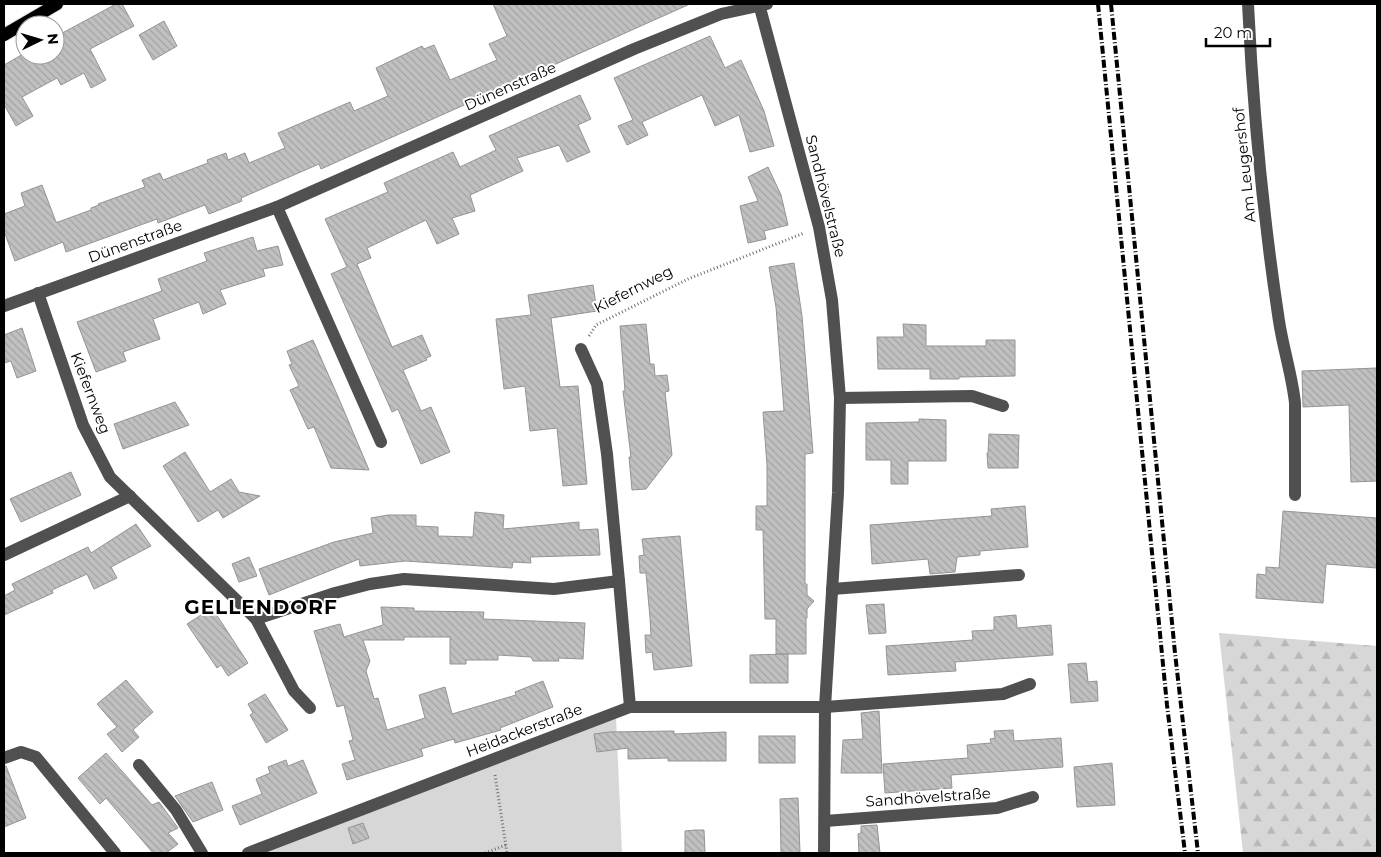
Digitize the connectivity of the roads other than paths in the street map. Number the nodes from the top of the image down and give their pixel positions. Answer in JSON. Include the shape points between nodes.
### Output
{"nodes":[{"id":1,"x":56,"y":4,"type":"edge"},
{"id":2,"x":762,"y":4,"type":"edge"},
{"id":3,"x":1248,"y":4,"type":"edge"},
{"id":4,"x":4,"y":35,"type":"edge"},
{"id":5,"x":277,"y":206,"type":"junction"},
{"id":6,"x":38,"y":293,"type":"junction"},
{"id":7,"x":4,"y":306,"type":"edge"},
{"id":8,"x":581,"y":349,"type":"road end"},
{"id":9,"x":840,"y":398,"type":"junction"},
{"id":10,"x":1003,"y":406,"type":"dead end"},
{"id":11,"x":381,"y":442,"type":"dead end"},
{"id":12,"x":1295,"y":495,"type":"dead end"},
{"id":13,"x":130,"y":496,"type":"junction"},
{"id":14,"x":4,"y":555,"type":"edge"},
{"id":15,"x":1019,"y":575,"type":"dead end"},
{"id":16,"x":619,"y":581,"type":"junction"},
{"id":17,"x":832,"y":589,"type":"junction"},
{"id":18,"x":256,"y":619,"type":"junction"},
{"id":19,"x":1030,"y":684,"type":"dead end"},
{"id":20,"x":630,"y":707,"type":"junction"},
{"id":21,"x":825,"y":707,"type":"junction"},
{"id":22,"x":310,"y":708,"type":"dead end"},
{"id":23,"x":4,"y":758,"type":"edge"},
{"id":24,"x":139,"y":765,"type":"dead end"},
{"id":25,"x":1033,"y":797,"type":"dead end"},
{"id":26,"x":825,"y":821,"type":"junction"},
{"id":27,"x":115,"y":853,"type":"edge"},
{"id":28,"x":202,"y":853,"type":"edge"},
{"id":29,"x":248,"y":853,"type":"edge"},
{"id":30,"x":824,"y":853,"type":"edge"}],
"edges":[{"from":1,"to":4,"type":"main road"},
{"from":2,"to":5,"type":"street","name":"Dünenstraße","via":[[721,14],[634,49]]},
{"from":2,"to":9,"type":"street","name":"Sandhövelstraße","via":[[819,227],[832,300]]},
{"from":3,"to":12,"type":"street","name":"Am Leugershof","via":[[1265,214],[1279,323],[1294,388]]},
{"from":5,"to":6,"type":"street","name":"Dünenstraße"},
{"from":5,"to":11,"type":"street"},
{"from":6,"to":7,"type":"street","name":"Dünenstraße"},
{"from":6,"to":13,"type":"street","name":"Kiefernweg","via":[[82,425],[110,477]]},
{"from":8,"to":16,"type":"street","via":[[597,384],[608,454]]},
{"from":9,"to":10,"type":"street","via":[[972,396]]},
{"from":9,"to":17,"type":"street","name":"Sandhövelstraße"},
{"from":13,"to":14,"type":"street"},
{"from":13,"to":18,"type":"street","name":"Kiefernweg"},
{"from":15,"to":17,"type":"street"},
{"from":16,"to":18,"type":"street","via":[[554,589],[404,580],[335,593]]},
{"from":16,"to":20,"type":"street"},
{"from":17,"to":21,"type":"street","name":"Sandhövelstraße"},
{"from":18,"to":22,"type":"street","name":"Kiefernweg","via":[[294,691]]},
{"from":19,"to":21,"type":"street","via":[[1003,694]]},
{"from":20,"to":21,"type":"street","name":"Heidackerstraße"},
{"from":20,"to":29,"type":"street","name":"Heidackerstraße"},
{"from":21,"to":26,"type":"street","name":"Sandhövelstraße"},
{"from":23,"to":27,"type":"street","via":[[21,752],[36,756]]},
{"from":24,"to":28,"type":"street","via":[[176,810]]},
{"from":25,"to":26,"type":"street","name":"Sandhövelstraße","via":[[998,808]]},
{"from":26,"to":30,"type":"street","name":"Sandhövelstraße"}]}
